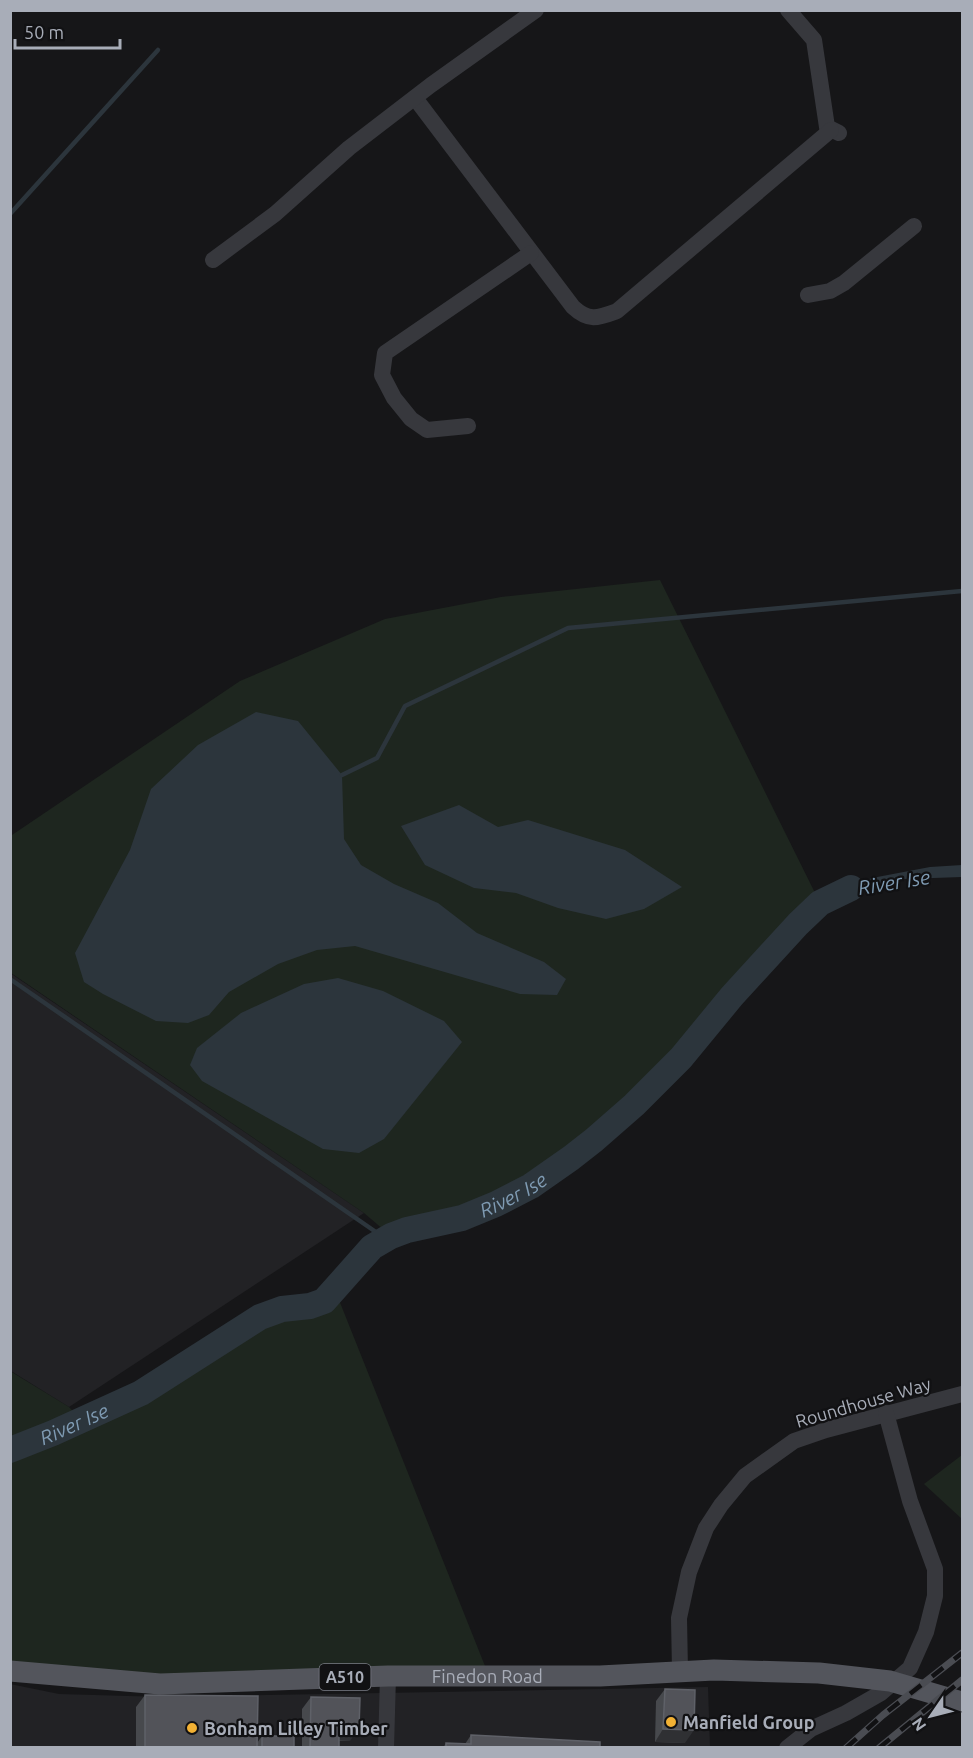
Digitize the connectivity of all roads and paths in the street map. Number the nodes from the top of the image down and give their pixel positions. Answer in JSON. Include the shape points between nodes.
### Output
{"nodes":[{"id":1,"x":536,"y":10,"type":"edge"},
{"id":2,"x":788,"y":10,"type":"edge"},
{"id":3,"x":415,"y":98,"type":"junction"},
{"id":4,"x":914,"y":226,"type":"dead end"},
{"id":5,"x":531,"y":253,"type":"junction"},
{"id":6,"x":213,"y":260,"type":"dead end"},
{"id":7,"x":808,"y":295,"type":"dead end"},
{"id":8,"x":468,"y":426,"type":"dead end"},
{"id":9,"x":963,"y":1394,"type":"edge"},
{"id":10,"x":886,"y":1413,"type":"junction"},
{"id":11,"x":10,"y":1671,"type":"edge"},
{"id":12,"x":680,"y":1671,"type":"junction"},
{"id":13,"x":388,"y":1676,"type":"junction"},
{"id":14,"x":963,"y":1702,"type":"edge"},
{"id":15,"x":386,"y":1748,"type":"edge"},
{"id":16,"x":787,"y":1748,"type":"edge"}],
"edges":[{"from":1,"to":3,"type":"street"},
{"from":2,"to":5,"type":"street","via":[[814,40],[827,127],[835,131],[617,311],[594,318],[583,316]]},
{"from":3,"to":5,"type":"street"},
{"from":3,"to":6,"type":"street"},
{"from":4,"to":7,"type":"street","via":[[844,283],[830,291]]},
{"from":5,"to":8,"type":"street","via":[[385,353],[382,375],[411,418],[427,430]]},
{"from":9,"to":10,"type":"street","name":"Roundhouse Way"},
{"from":10,"to":12,"type":"street","name":"Roundhouse Way","via":[[794,1441],[745,1476],[721,1505],[706,1528],[689,1572],[679,1618]]},
{"from":10,"to":16,"type":"street","via":[[910,1502],[935,1569],[935,1596],[926,1632],[910,1668],[888,1686],[846,1713],[811,1729]]},
{"from":11,"to":13,"type":"main road","name":"Finedon Road","number":"A510","via":[[160,1684]]},
{"from":12,"to":13,"type":"main road","name":"Finedon Road","number":"A510","via":[[600,1676]]},
{"from":12,"to":14,"type":"main road","name":"Finedon Road","number":"A510","via":[[819,1673],[890,1680]]},
{"from":13,"to":15,"type":"street"}]}
